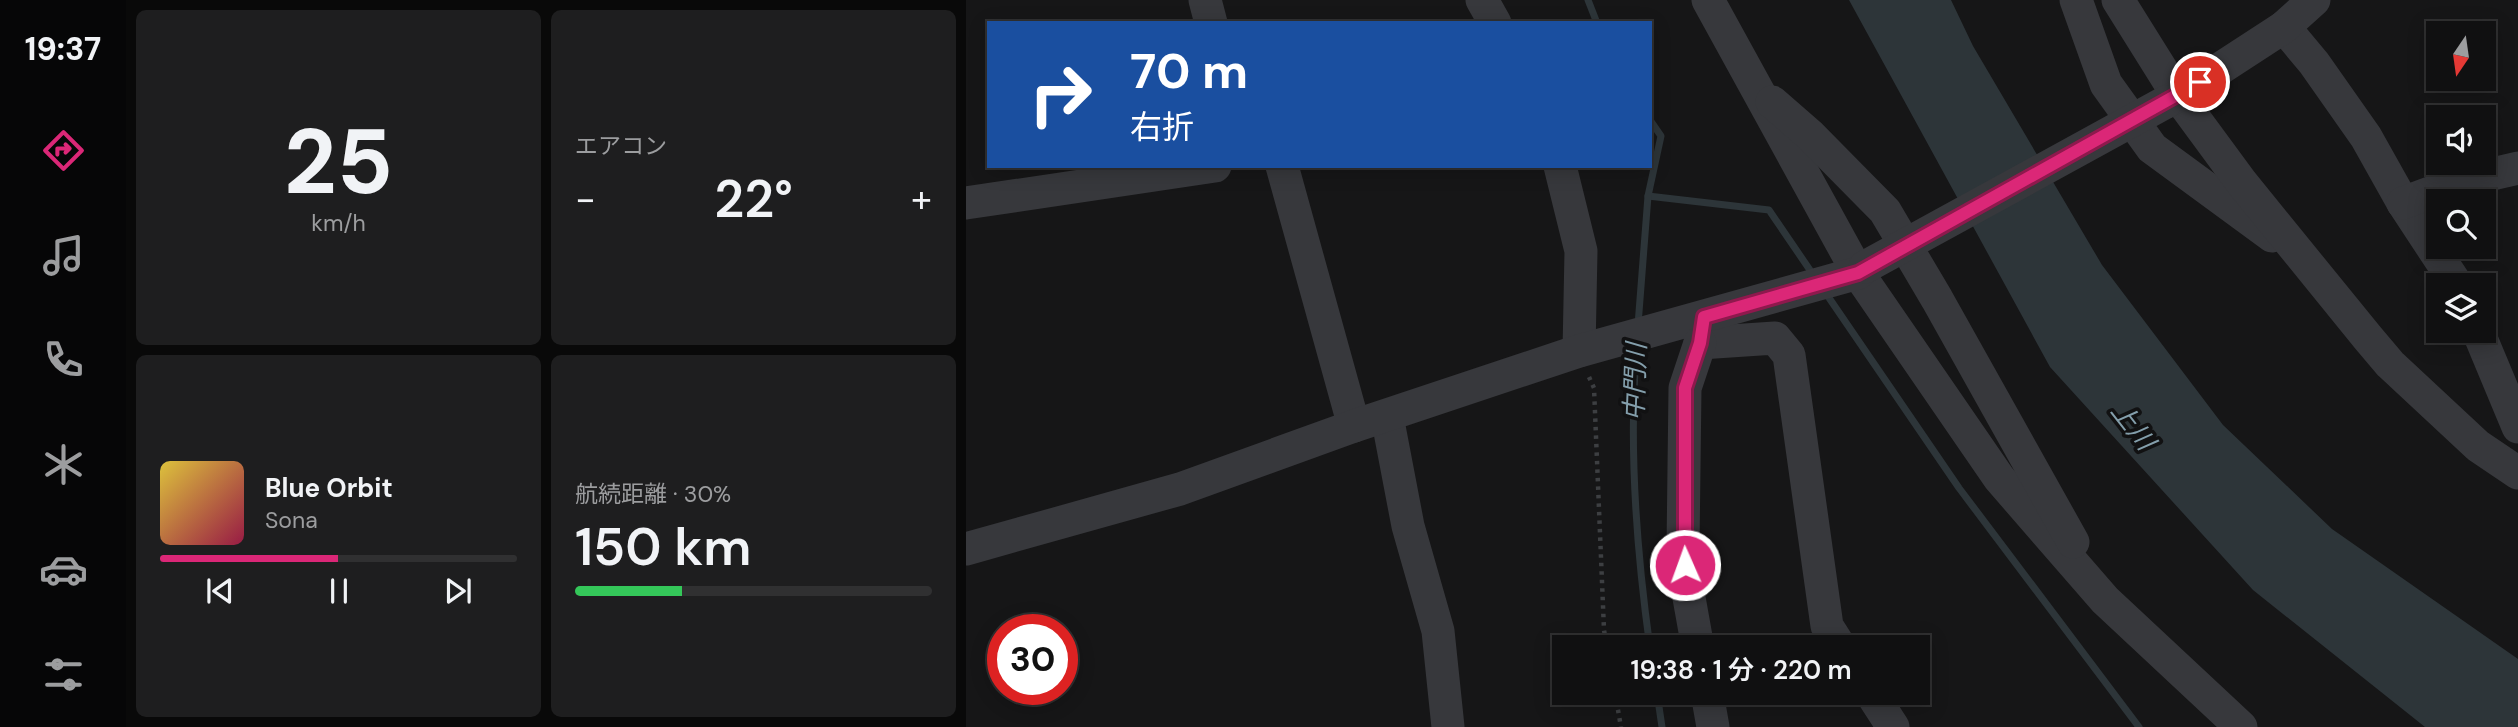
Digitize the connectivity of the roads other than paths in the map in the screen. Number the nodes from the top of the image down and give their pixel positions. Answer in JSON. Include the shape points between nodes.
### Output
{"nodes":[{"id":1,"x":1205,"y":0,"type":"edge"},
{"id":2,"x":1482,"y":0,"type":"edge"},
{"id":3,"x":1709,"y":0,"type":"edge"},
{"id":4,"x":2076,"y":0,"type":"edge"},
{"id":5,"x":2119,"y":0,"type":"edge"},
{"id":6,"x":2314,"y":0,"type":"edge"},
{"id":7,"x":1211,"y":21,"type":"edge"},
{"id":8,"x":1494,"y":21,"type":"edge"},
{"id":9,"x":2284,"y":27,"type":"junction"},
{"id":10,"x":1755,"y":86,"type":"junction"},
{"id":11,"x":2172,"y":99,"type":"junction"},
{"id":12,"x":1202,"y":168,"type":"edge"},
{"id":13,"x":1283,"y":168,"type":"edge"},
{"id":14,"x":1560,"y":168,"type":"edge"},
{"id":15,"x":2518,"y":169,"type":"edge"},
{"id":16,"x":966,"y":203,"type":"edge"},
{"id":17,"x":2403,"y":203,"type":"junction"},
{"id":18,"x":2300,"y":256,"type":"junction"},
{"id":19,"x":1853,"y":273,"type":"junction"},
{"id":20,"x":2449,"y":273,"type":"edge"},
{"id":21,"x":1699,"y":327,"type":"junction"},
{"id":22,"x":2483,"y":343,"type":"edge"},
{"id":23,"x":1588,"y":349,"type":"junction"},
{"id":24,"x":1387,"y":416,"type":"junction"},
{"id":25,"x":1354,"y":426,"type":"junction"},
{"id":26,"x":2518,"y":427,"type":"edge"},
{"id":27,"x":2518,"y":473,"type":"edge"},
{"id":28,"x":966,"y":550,"type":"edge"},
{"id":29,"x":2105,"y":600,"type":"junction"},
{"id":30,"x":1696,"y":635,"type":"edge"},
{"id":31,"x":1832,"y":635,"type":"edge"},
{"id":32,"x":1709,"y":705,"type":"edge"},
{"id":33,"x":1879,"y":705,"type":"edge"},
{"id":34,"x":1448,"y":727,"type":"edge"},
{"id":35,"x":1713,"y":727,"type":"edge"},
{"id":36,"x":1893,"y":727,"type":"edge"},
{"id":37,"x":2241,"y":727,"type":"edge"}],
"edges":[{"from":1,"to":7,"type":"street"},
{"from":2,"to":8,"type":"street"},
{"from":3,"to":10,"type":"street"},
{"from":4,"to":18,"type":"street","via":[[2106,83],[2151,148]]},
{"from":5,"to":11,"type":"street"},
{"from":6,"to":9,"type":"street"},
{"from":9,"to":11,"type":"street"},
{"from":9,"to":17,"type":"street","via":[[2366,137]]},
{"from":10,"to":19,"type":"street"},
{"from":10,"to":29,"type":"street","via":[[1885,211]]},
{"from":11,"to":18,"type":"street"},
{"from":11,"to":19,"type":"street","bridge":true},
{"from":12,"to":16,"type":"street"},
{"from":13,"to":25,"type":"street"},
{"from":14,"to":23,"type":"street","via":[[1581,251]]},
{"from":15,"to":17,"type":"street","via":[[2462,181]]},
{"from":17,"to":20,"type":"street"},
{"from":18,"to":27,"type":"street","via":[[2390,364],[2478,446]]},
{"from":19,"to":21,"type":"street"},
{"from":19,"to":29,"type":"street","via":[[1999,478]]},
{"from":21,"to":23,"type":"street"},
{"from":21,"to":30,"type":"street","via":[[1685,388],[1684,535]]},
{"from":21,"to":31,"type":"street","via":[[1775,338],[1789,355],[1826,626]]},
{"from":22,"to":26,"type":"street"},
{"from":23,"to":24,"type":"street"},
{"from":24,"to":25,"type":"street"},
{"from":24,"to":34,"type":"street","via":[[1408,526],[1438,631]]},
{"from":25,"to":28,"type":"street","via":[[1180,489]]},
{"from":29,"to":37,"type":"street"},
{"from":32,"to":35,"type":"street"},
{"from":33,"to":36,"type":"street"}]}
